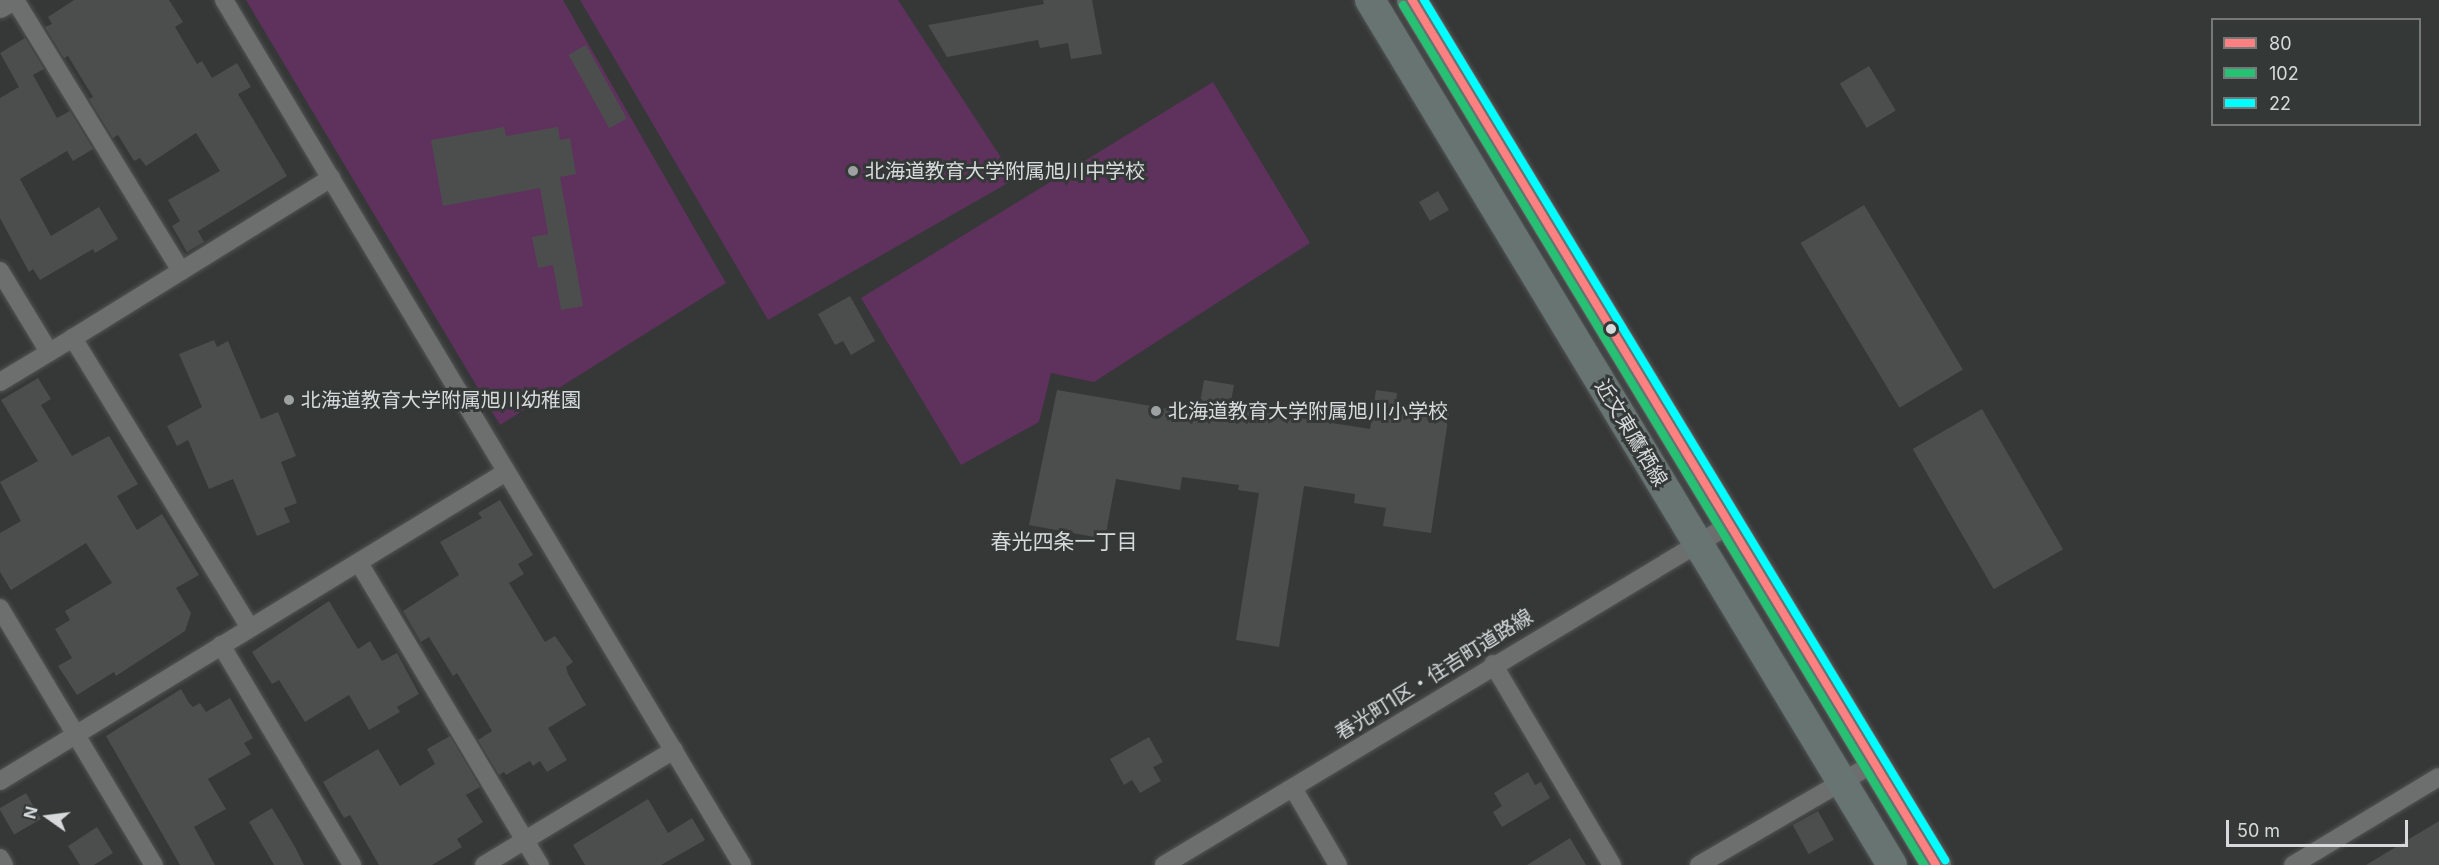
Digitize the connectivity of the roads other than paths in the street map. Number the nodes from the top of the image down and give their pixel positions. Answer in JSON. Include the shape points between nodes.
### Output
{"nodes":[{"id":1,"x":10,"y":0,"type":"edge"},
{"id":2,"x":15,"y":0,"type":"edge"},
{"id":3,"x":224,"y":0,"type":"edge"},
{"id":4,"x":1370,"y":0,"type":"edge"},
{"id":5,"x":1412,"y":0,"type":"edge"},
{"id":6,"x":0,"y":6,"type":"edge"},
{"id":7,"x":331,"y":178,"type":"junction"},
{"id":8,"x":0,"y":271,"type":"edge"},
{"id":9,"x":181,"y":271,"type":"junction"},
{"id":10,"x":74,"y":338,"type":"junction"},
{"id":11,"x":50,"y":352,"type":"junction"},
{"id":12,"x":0,"y":382,"type":"edge"},
{"id":13,"x":506,"y":472,"type":"junction"},
{"id":14,"x":1729,"y":525,"type":"junction"},
{"id":15,"x":1697,"y":543,"type":"junction"},
{"id":16,"x":359,"y":563,"type":"junction"},
{"id":17,"x":0,"y":608,"type":"edge"},
{"id":18,"x":250,"y":628,"type":"junction"},
{"id":19,"x":221,"y":645,"type":"junction"},
{"id":20,"x":1493,"y":664,"type":"junction"},
{"id":21,"x":76,"y":735,"type":"junction"},
{"id":22,"x":674,"y":750,"type":"junction"},
{"id":23,"x":1874,"y":763,"type":"junction"},
{"id":24,"x":2439,"y":777,"type":"edge"},
{"id":25,"x":0,"y":781,"type":"edge"},
{"id":26,"x":1842,"y":782,"type":"junction"},
{"id":27,"x":1293,"y":788,"type":"junction"},
{"id":28,"x":525,"y":840,"type":"junction"},
{"id":29,"x":0,"y":858,"type":"edge"},
{"id":30,"x":739,"y":864,"type":"edge"},
{"id":31,"x":4,"y":865,"type":"edge"},
{"id":32,"x":154,"y":865,"type":"edge"},
{"id":33,"x":352,"y":865,"type":"edge"},
{"id":34,"x":484,"y":865,"type":"edge"},
{"id":35,"x":540,"y":865,"type":"edge"},
{"id":36,"x":1164,"y":865,"type":"edge"},
{"id":37,"x":1338,"y":865,"type":"edge"},
{"id":38,"x":1612,"y":865,"type":"edge"},
{"id":39,"x":1699,"y":865,"type":"edge"},
{"id":40,"x":1892,"y":865,"type":"edge"},
{"id":41,"x":1936,"y":865,"type":"edge"},
{"id":42,"x":2293,"y":865,"type":"edge"}],
"edges":[{"from":1,"to":6,"type":"street"},
{"from":2,"to":9,"type":"street"},
{"from":3,"to":7,"type":"street"},
{"from":4,"to":15,"type":"main road","name":"近文東鷹栖線"},
{"from":5,"to":14,"type":"main road","name":"近文東鷹栖線"},
{"from":7,"to":9,"type":"street"},
{"from":7,"to":13,"type":"street"},
{"from":8,"to":11,"type":"street"},
{"from":9,"to":10,"type":"street"},
{"from":10,"to":11,"type":"street"},
{"from":10,"to":18,"type":"street"},
{"from":11,"to":12,"type":"street"},
{"from":13,"to":16,"type":"street"},
{"from":13,"to":22,"type":"street"},
{"from":14,"to":15,"type":"street","name":"春光町1区・住吉町道路線"},
{"from":14,"to":23,"type":"main road","name":"近文東鷹栖線"},
{"from":15,"to":20,"type":"street","name":"春光町1区・住吉町道路線"},
{"from":15,"to":26,"type":"main road","name":"近文東鷹栖線"},
{"from":16,"to":18,"type":"street"},
{"from":16,"to":28,"type":"street"},
{"from":17,"to":21,"type":"street"},
{"from":18,"to":19,"type":"street"},
{"from":19,"to":21,"type":"street"},
{"from":19,"to":33,"type":"street"},
{"from":20,"to":27,"type":"street","name":"春光町1区・住吉町道路線"},
{"from":20,"to":38,"type":"street"},
{"from":21,"to":25,"type":"street"},
{"from":21,"to":32,"type":"street"},
{"from":22,"to":28,"type":"street"},
{"from":22,"to":30,"type":"street"},
{"from":23,"to":26,"type":"street"},
{"from":23,"to":41,"type":"main road","name":"近文東鷹栖線"},
{"from":24,"to":42,"type":"street"},
{"from":26,"to":39,"type":"street"},
{"from":26,"to":40,"type":"main road","name":"近文東鷹栖線"},
{"from":27,"to":36,"type":"street","name":"春光町1区・住吉町道路線"},
{"from":27,"to":37,"type":"street"},
{"from":28,"to":34,"type":"street"},
{"from":28,"to":35,"type":"street"},
{"from":29,"to":31,"type":"street"}]}
